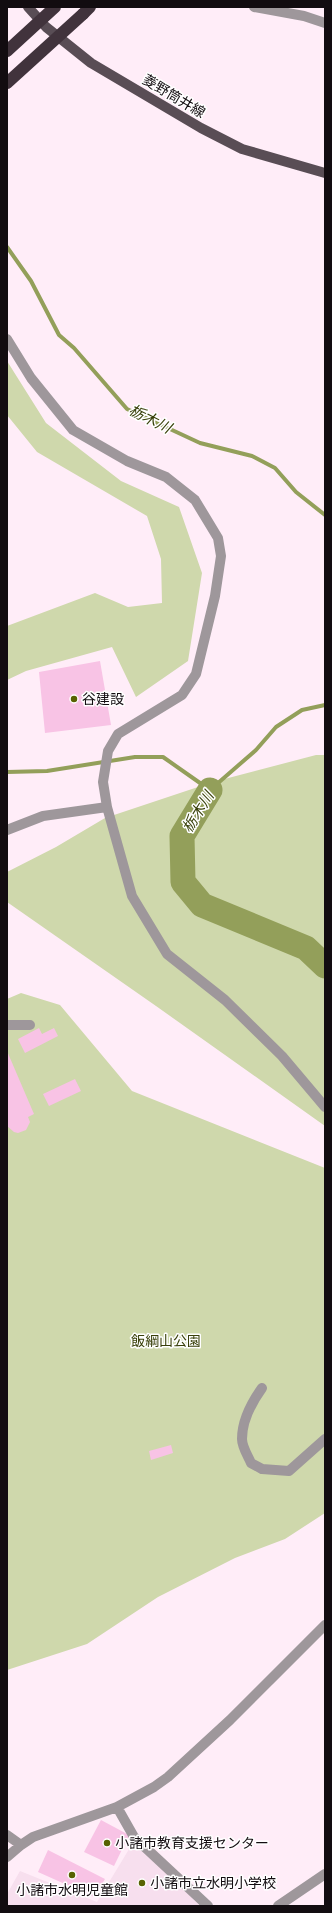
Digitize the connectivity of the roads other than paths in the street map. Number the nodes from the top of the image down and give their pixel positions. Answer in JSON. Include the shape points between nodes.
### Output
{"nodes":[{"id":1,"x":28,"y":7,"type":"edge"},
{"id":2,"x":55,"y":7,"type":"edge"},
{"id":3,"x":254,"y":7,"type":"edge"},
{"id":4,"x":86,"y":10,"type":"edge"},
{"id":5,"x":325,"y":23,"type":"edge"},
{"id":6,"x":7,"y":51,"type":"edge"},
{"id":7,"x":7,"y":83,"type":"edge"},
{"id":8,"x":325,"y":173,"type":"edge"},
{"id":9,"x":7,"y":339,"type":"edge"},
{"id":10,"x":107,"y":807,"type":"junction"},
{"id":11,"x":7,"y":830,"type":"edge"},
{"id":12,"x":7,"y":1025,"type":"edge"},
{"id":13,"x":30,"y":1025,"type":"dead end"},
{"id":14,"x":325,"y":1107,"type":"edge"},
{"id":15,"x":262,"y":1388,"type":"dead end"},
{"id":16,"x":325,"y":1439,"type":"edge"},
{"id":17,"x":325,"y":1625,"type":"edge"},
{"id":18,"x":117,"y":1807,"type":"junction"},
{"id":19,"x":7,"y":1835,"type":"edge"},
{"id":20,"x":21,"y":1845,"type":"junction"},
{"id":21,"x":7,"y":1857,"type":"edge"},
{"id":22,"x":325,"y":1874,"type":"edge"},
{"id":23,"x":197,"y":1901,"type":"edge"},
{"id":24,"x":208,"y":1906,"type":"edge"},
{"id":25,"x":278,"y":1906,"type":"edge"}],
"edges":[{"from":1,"to":8,"type":"main road","name":"菱野筒井線","via":[[46,27],[91,63],[201,128],[242,149]]},
{"from":2,"to":6,"type":"highway","bridge":true},
{"from":3,"to":5,"type":"street","via":[[304,16]]},
{"from":4,"to":7,"type":"highway","bridge":true},
{"from":9,"to":10,"type":"street","via":[[31,378],[73,430],[127,461],[166,477],[195,500],[218,538],[221,556],[215,596],[196,674],[182,694],[118,734],[108,751],[103,782]]},
{"from":10,"to":11,"type":"street","via":[[43,816]]},
{"from":10,"to":14,"type":"street","via":[[132,896],[167,954],[225,1000],[271,1044]]},
{"from":12,"to":13,"type":"street"},
{"from":15,"to":16,"type":"street","via":[[245,1421],[242,1438],[250,1463],[262,1469],[289,1470]]},
{"from":17,"to":18,"type":"street","via":[[230,1720],[168,1777]]},
{"from":18,"to":20,"type":"street","via":[[48,1831]]},
{"from":18,"to":23,"type":"street","via":[[134,1837]]},
{"from":19,"to":20,"type":"street"},
{"from":20,"to":21,"type":"street"},
{"from":22,"to":25,"type":"street"},
{"from":23,"to":24,"type":"street"}]}
